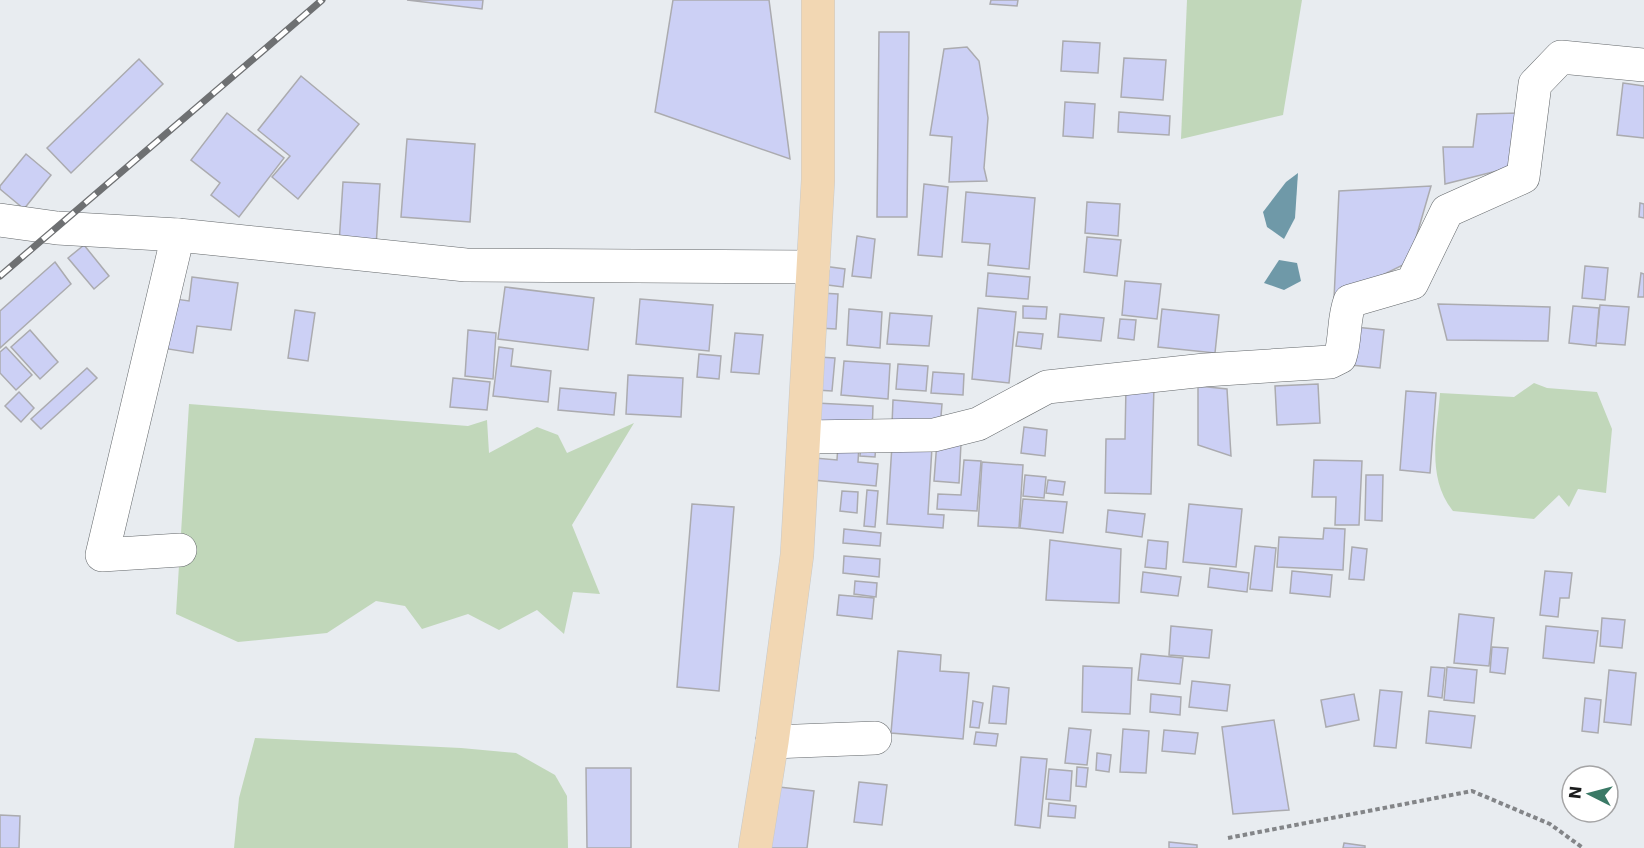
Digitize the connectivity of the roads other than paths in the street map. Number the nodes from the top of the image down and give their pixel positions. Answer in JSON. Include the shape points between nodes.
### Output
{"nodes":[{"id":1,"x":818,"y":0,"type":"edge"},
{"id":2,"x":1644,"y":65,"type":"edge"},
{"id":3,"x":0,"y":220,"type":"edge"},
{"id":4,"x":178,"y":235,"type":"junction"},
{"id":5,"x":813,"y":267,"type":"junction"},
{"id":6,"x":804,"y":437,"type":"junction"},
{"id":7,"x":180,"y":549,"type":"dead end"},
{"id":8,"x":875,"y":738,"type":"dead end"},
{"id":9,"x":772,"y":742,"type":"junction"},
{"id":10,"x":755,"y":848,"type":"edge"}],
"edges":[{"from":1,"to":5,"type":"main road","via":[[818,180]]},
{"from":2,"to":6,"type":"street","via":[[1561,57],[1535,84],[1523,177],[1447,211],[1412,283],[1350,301],[1340,357],[1330,362],[1204,370],[1047,387],[978,423],[934,435]]},
{"from":3,"to":4,"type":"street","via":[[57,228]]},
{"from":4,"to":5,"type":"street","via":[[466,265]]},
{"from":4,"to":7,"type":"street","via":[[102,555]]},
{"from":5,"to":6,"type":"main road"},
{"from":6,"to":9,"type":"main road","via":[[797,555]]},
{"from":8,"to":9,"type":"street"},
{"from":9,"to":10,"type":"main road"}]}
